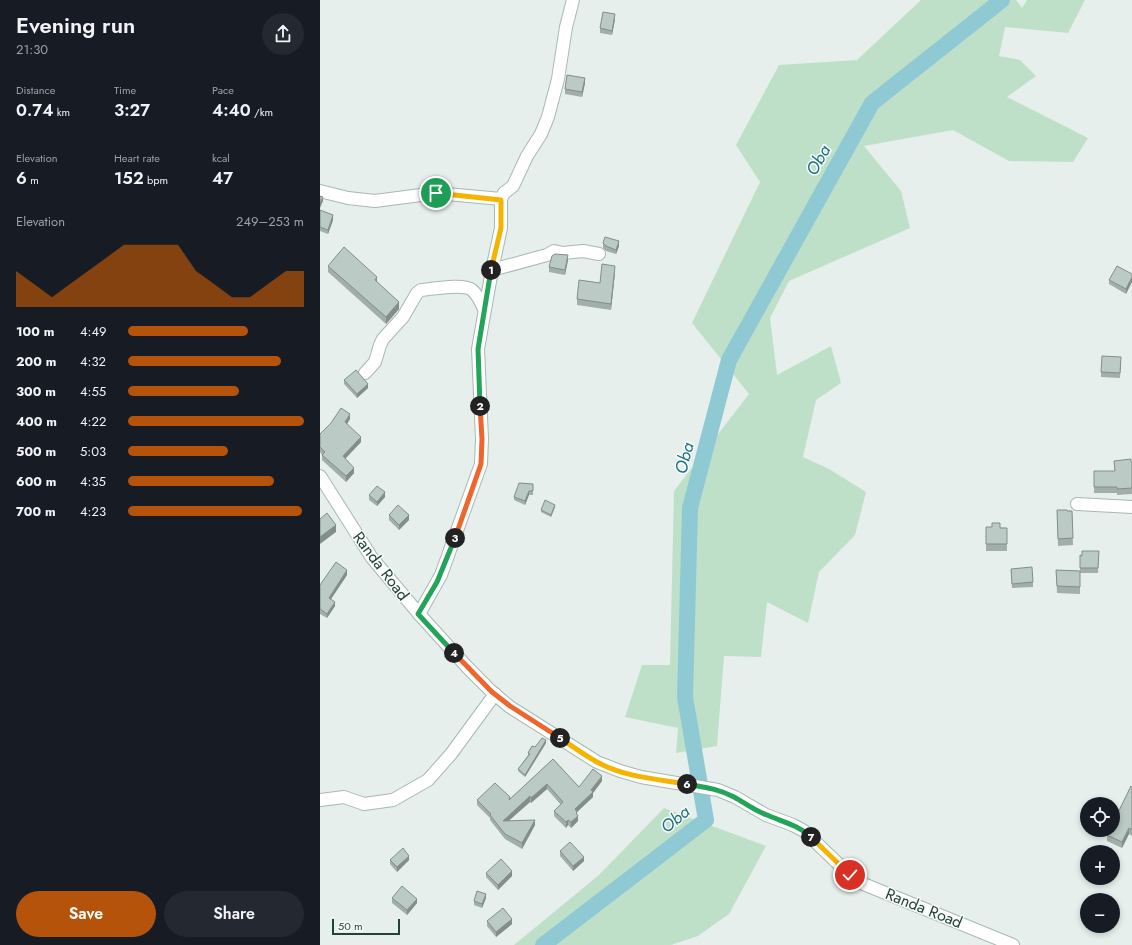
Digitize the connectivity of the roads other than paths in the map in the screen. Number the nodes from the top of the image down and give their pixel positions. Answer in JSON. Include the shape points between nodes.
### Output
{"nodes":[{"id":1,"x":573,"y":0,"type":"edge"},
{"id":2,"x":320,"y":191,"type":"edge"},
{"id":3,"x":501,"y":200,"type":"junction"},
{"id":4,"x":599,"y":254,"type":"dead end"},
{"id":5,"x":492,"y":270,"type":"junction"},
{"id":6,"x":484,"y":309,"type":"junction"},
{"id":7,"x":365,"y":373,"type":"dead end"},
{"id":8,"x":320,"y":476,"type":"edge"},
{"id":9,"x":1077,"y":504,"type":"dead end"},
{"id":10,"x":1132,"y":508,"type":"edge"},
{"id":11,"x":418,"y":614,"type":"junction"},
{"id":12,"x":495,"y":694,"type":"junction"},
{"id":13,"x":320,"y":800,"type":"edge"},
{"id":14,"x":1013,"y":945,"type":"edge"}],
"edges":[{"from":1,"to":3,"type":"street","via":[[548,116],[513,186],[504,193]]},
{"from":2,"to":3,"type":"street","via":[[375,201],[436,193]]},
{"from":3,"to":5,"type":"street","via":[[501,228]]},
{"from":4,"to":5,"type":"street","via":[[554,251]]},
{"from":5,"to":6,"type":"street"},
{"from":6,"to":7,"type":"street","via":[[471,289],[463,286],[421,290],[416,293],[403,317],[383,339],[375,362]]},
{"from":6,"to":11,"type":"street","via":[[478,357],[481,464],[441,575]]},
{"from":8,"to":11,"type":"street","name":"Randa Road","via":[[372,558]]},
{"from":9,"to":10,"type":"street"},
{"from":11,"to":12,"type":"street","name":"Randa Road"},
{"from":12,"to":13,"type":"street","via":[[451,754],[428,780],[393,800],[364,804],[344,797]]},
{"from":12,"to":14,"type":"street","name":"Randa Road","via":[[597,762],[641,777],[718,790],[735,797],[766,815],[804,831],[861,883]]}]}
